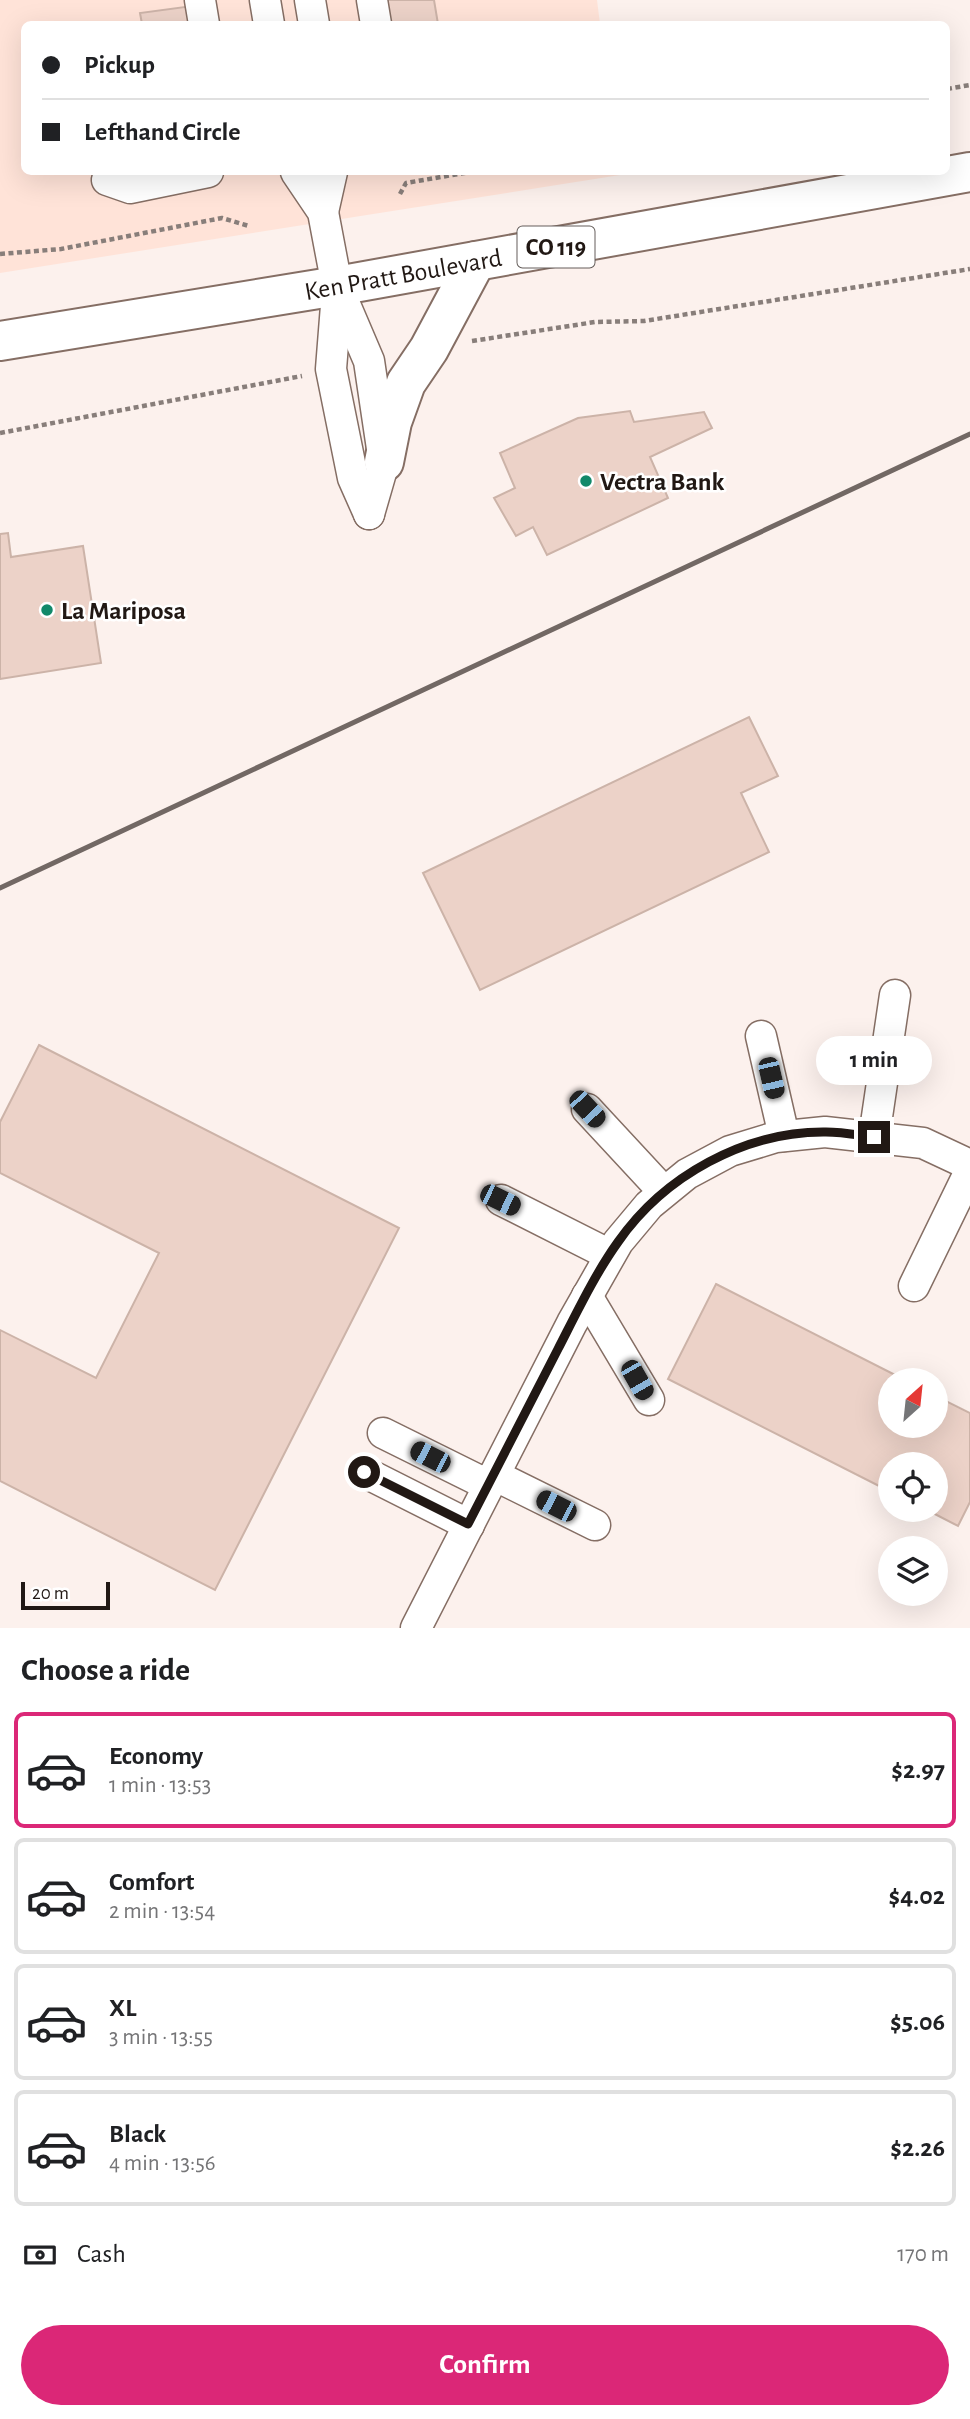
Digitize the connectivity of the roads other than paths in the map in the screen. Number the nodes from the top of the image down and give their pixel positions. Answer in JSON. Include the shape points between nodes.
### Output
{"nodes":[{"id":1,"x":200,"y":0,"type":"edge"},
{"id":2,"x":265,"y":0,"type":"edge"},
{"id":3,"x":310,"y":0,"type":"edge"},
{"id":4,"x":372,"y":0,"type":"edge"},
{"id":5,"x":204,"y":21,"type":"edge"},
{"id":6,"x":268,"y":21,"type":"edge"},
{"id":7,"x":314,"y":21,"type":"edge"},
{"id":8,"x":376,"y":21,"type":"edge"},
{"id":9,"x":970,"y":172,"type":"edge"},
{"id":10,"x":193,"y":175,"type":"edge"},
{"id":11,"x":298,"y":175,"type":"edge"},
{"id":12,"x":331,"y":175,"type":"edge"},
{"id":13,"x":107,"y":180,"type":"dead end"},
{"id":14,"x":323,"y":212,"type":"junction"},
{"id":15,"x":476,"y":261,"type":"junction"},
{"id":16,"x":337,"y":286,"type":"junction"},
{"id":17,"x":0,"y":341,"type":"edge"},
{"id":18,"x":384,"y":462,"type":"junction"},
{"id":19,"x":895,"y":995,"type":"dead end"},
{"id":20,"x":761,"y":1036,"type":"dead end"},
{"id":21,"x":587,"y":1109,"type":"dead end"},
{"id":22,"x":784,"y":1136,"type":"junction"},
{"id":23,"x":874,"y":1137,"type":"junction"},
{"id":24,"x":970,"y":1165,"type":"edge"},
{"id":25,"x":970,"y":1171,"type":"edge"},
{"id":26,"x":664,"y":1192,"type":"junction"},
{"id":27,"x":500,"y":1200,"type":"dead end"},
{"id":28,"x":610,"y":1255,"type":"junction"},
{"id":29,"x":914,"y":1286,"type":"dead end"},
{"id":30,"x":587,"y":1296,"type":"junction"},
{"id":31,"x":649,"y":1400,"type":"dead end"},
{"id":32,"x":383,"y":1433,"type":"dead end"},
{"id":33,"x":364,"y":1472,"type":"dead end"},
{"id":34,"x":491,"y":1480,"type":"junction"},
{"id":35,"x":468,"y":1524,"type":"junction"},
{"id":36,"x":595,"y":1525,"type":"dead end"},
{"id":37,"x":416,"y":1628,"type":"edge"}],
"edges":[{"from":1,"to":5,"type":"street"},
{"from":2,"to":6,"type":"street"},
{"from":3,"to":7,"type":"street"},
{"from":4,"to":8,"type":"street"},
{"from":9,"to":15,"type":"highway","name":"Ken Pratt Boulevard","number":"CO 119"},
{"from":10,"to":13,"type":"street","via":[[130,188]]},
{"from":11,"to":14,"type":"street"},
{"from":12,"to":14,"type":"street"},
{"from":14,"to":16,"type":"street"},
{"from":15,"to":16,"type":"highway","name":"Ken Pratt Boulevard","number":"CO 119"},
{"from":15,"to":18,"type":"highway","via":[[406,383]]},
{"from":16,"to":17,"type":"highway","name":"Ken Pratt Boulevard","number":"CO 119"},
{"from":16,"to":18,"type":"street","via":[[369,361]]},
{"from":16,"to":18,"type":"street","via":[[331,369],[353,478],[369,514]]},
{"from":19,"to":23,"type":"street"},
{"from":20,"to":22,"type":"street"},
{"from":21,"to":26,"type":"street"},
{"from":22,"to":23,"type":"street","via":[[825,1132]]},
{"from":22,"to":26,"type":"street","via":[[730,1151]]},
{"from":23,"to":24,"type":"street","via":[[923,1143]]},
{"from":25,"to":29,"type":"street"},
{"from":26,"to":28,"type":"street"},
{"from":27,"to":28,"type":"street"},
{"from":28,"to":30,"type":"street"},
{"from":30,"to":31,"type":"street"},
{"from":30,"to":34,"type":"street"},
{"from":32,"to":34,"type":"street"},
{"from":33,"to":35,"type":"street"},
{"from":34,"to":35,"type":"street"},
{"from":34,"to":36,"type":"street"},
{"from":35,"to":37,"type":"street"}]}
